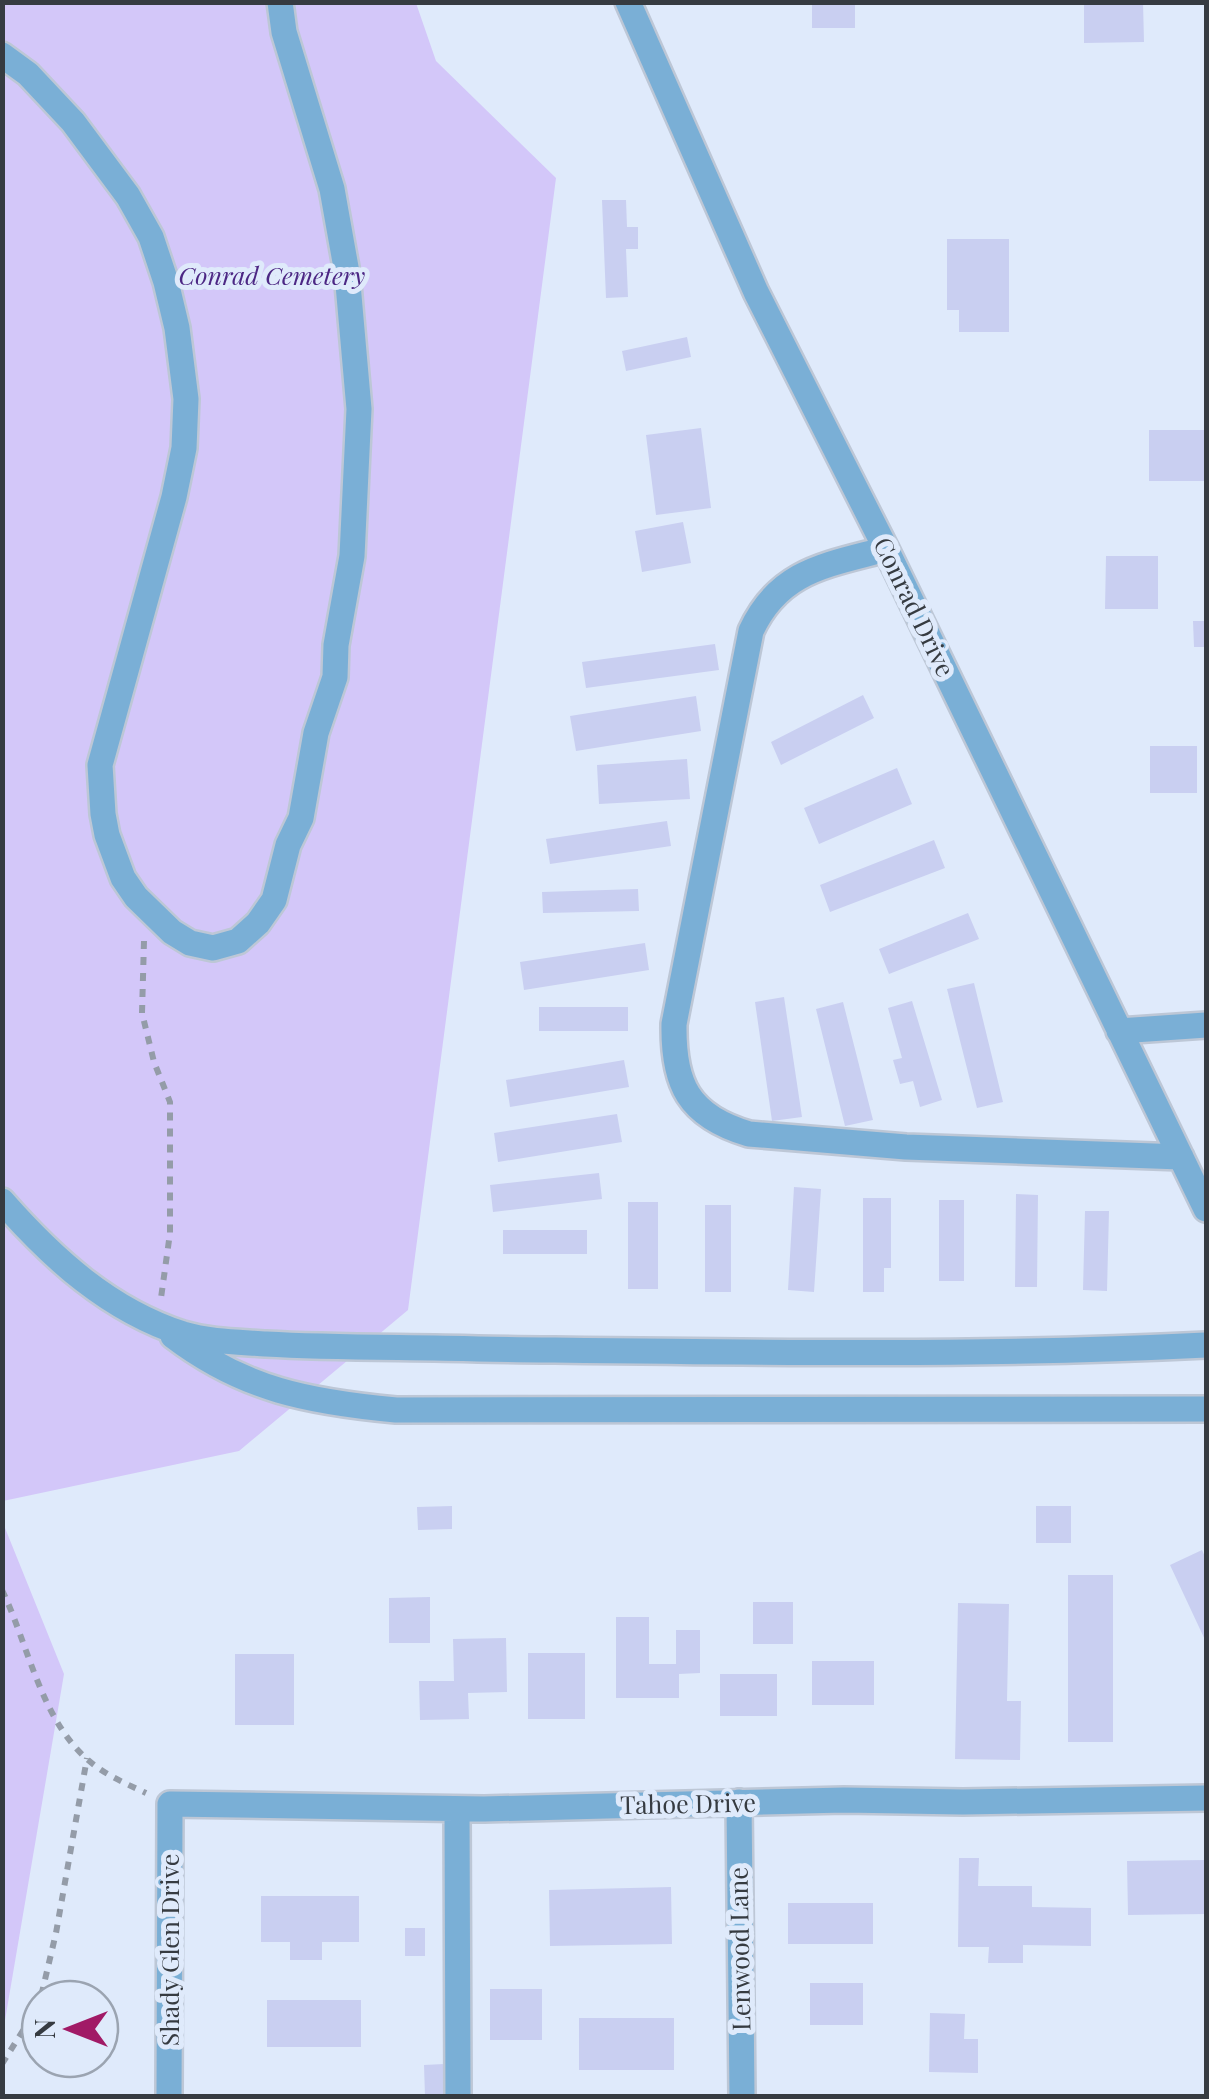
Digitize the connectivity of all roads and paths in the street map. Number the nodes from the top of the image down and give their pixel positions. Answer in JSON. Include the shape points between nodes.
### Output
{"nodes":[{"id":1,"x":280,"y":2,"type":"edge"},
{"id":2,"x":628,"y":2,"type":"edge"},
{"id":3,"x":2,"y":55,"type":"edge"},
{"id":4,"x":886,"y":548,"type":"junction"},
{"id":5,"x":146,"y":908,"type":"junction"},
{"id":6,"x":1206,"y":1025,"type":"edge"},
{"id":7,"x":1119,"y":1031,"type":"junction"},
{"id":8,"x":1181,"y":1157,"type":"junction"},
{"id":9,"x":2,"y":1201,"type":"edge"},
{"id":10,"x":1206,"y":1209,"type":"edge"},
{"id":11,"x":157,"y":1324,"type":"junction"},
{"id":12,"x":1206,"y":1345,"type":"edge"},
{"id":13,"x":1206,"y":1408,"type":"edge"},
{"id":14,"x":2,"y":1590,"type":"edge"},
{"id":15,"x":87,"y":1758,"type":"junction"},
{"id":16,"x":1206,"y":1798,"type":"edge"},
{"id":17,"x":738,"y":1802,"type":"junction"},
{"id":18,"x":170,"y":1804,"type":"junction"},
{"id":19,"x":457,"y":1809,"type":"junction"},
{"id":20,"x":2,"y":2064,"type":"edge"},
{"id":21,"x":169,"y":2096,"type":"edge"},
{"id":22,"x":458,"y":2096,"type":"edge"},
{"id":23,"x":742,"y":2096,"type":"edge"}],
"edges":[{"from":1,"to":5,"type":"street","via":[[332,189],[354,328],[352,556],[335,677],[316,733],[301,818],[274,900],[258,924],[238,941],[213,948],[190,943]]},
{"from":2,"to":4,"type":"street","name":"Conrad Drive","via":[[756,292]]},
{"from":3,"to":5,"type":"street","via":[[73,122],[128,196],[151,236],[177,328],[184,448],[100,765],[107,836],[123,878]]},
{"from":4,"to":7,"type":"street","name":"Conrad Drive"},
{"from":4,"to":8,"type":"street","via":[[786,583],[750,631],[674,1024],[678,1076],[698,1108],[749,1134]]},
{"from":5,"to":11,"type":"path","via":[[142,1013],[170,1102],[170,1233]]},
{"from":6,"to":7,"type":"street"},
{"from":7,"to":8,"type":"street","name":"Conrad Drive"},
{"from":8,"to":10,"type":"street","name":"Conrad Drive"},
{"from":9,"to":11,"type":"street","via":[[75,1275]]},
{"from":11,"to":12,"type":"street","via":[[220,1341],[294,1346],[672,1352]]},
{"from":11,"to":13,"type":"street","via":[[204,1360],[261,1386],[324,1404],[396,1410]]},
{"from":14,"to":15,"type":"path","via":[[46,1700]]},
{"from":15,"to":18,"type":"path"},
{"from":15,"to":20,"type":"path","via":[[38,2005]]},
{"from":16,"to":17,"type":"street","name":"Tahoe Drive"},
{"from":17,"to":19,"type":"street","name":"Tahoe Drive"},
{"from":17,"to":23,"type":"street","name":"Lenwood Lane"},
{"from":18,"to":19,"type":"street","name":"Tahoe Drive"},
{"from":18,"to":21,"type":"street","name":"Shady Glen Drive"},
{"from":19,"to":22,"type":"street"}]}
